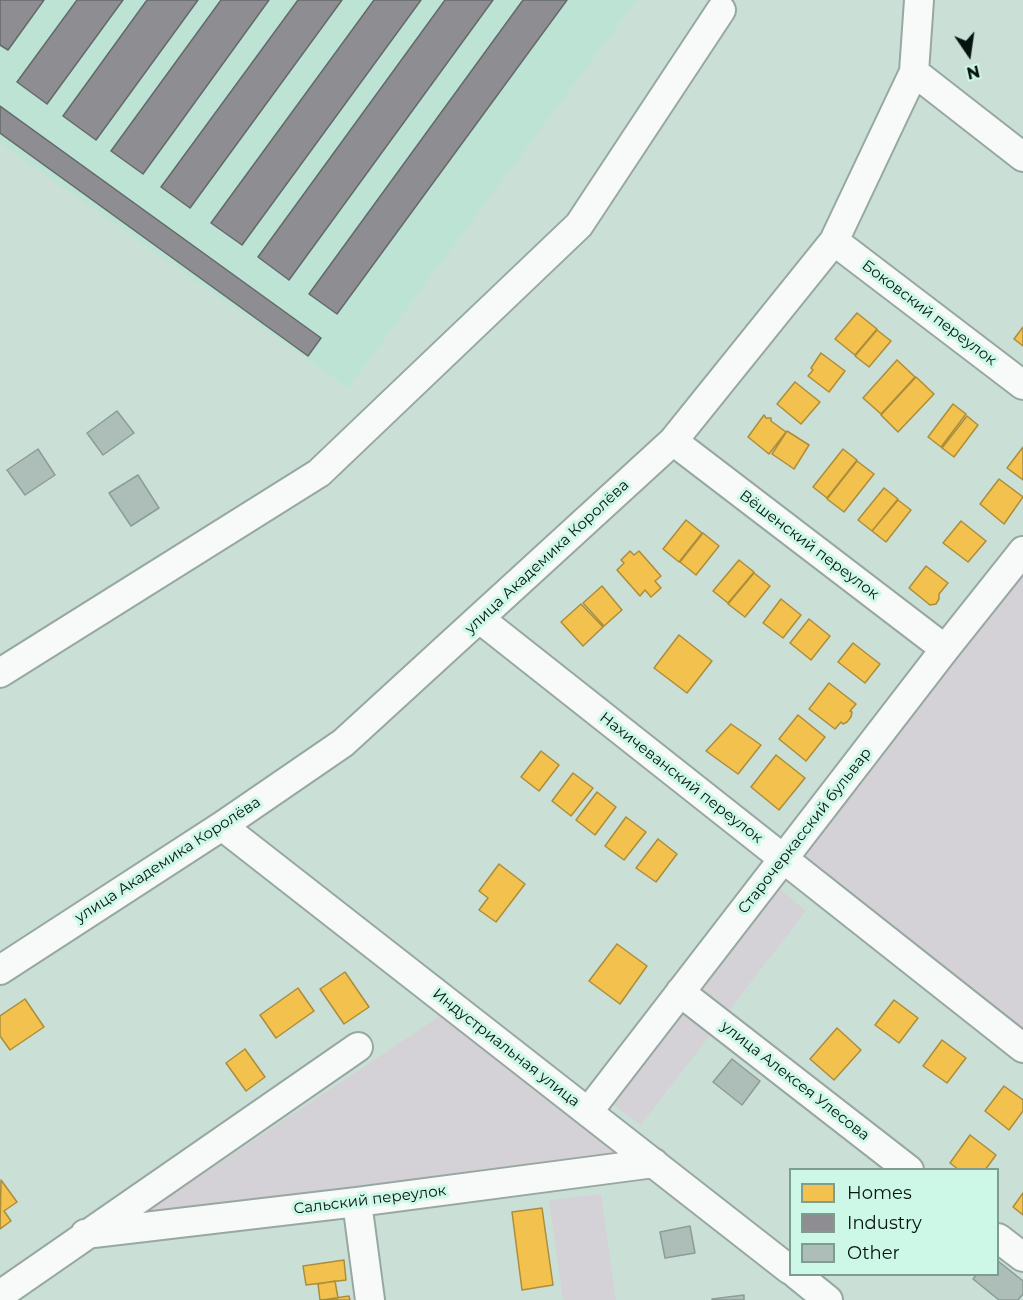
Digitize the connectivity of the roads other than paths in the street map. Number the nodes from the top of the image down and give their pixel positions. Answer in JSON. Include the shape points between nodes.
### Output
{"nodes":[{"id":1,"x":919,"y":0,"type":"edge"},
{"id":2,"x":721,"y":10,"type":"dead end"},
{"id":3,"x":914,"y":72,"type":"junction"},
{"id":4,"x":1023,"y":157,"type":"edge"},
{"id":5,"x":834,"y":241,"type":"junction"},
{"id":6,"x":1023,"y":385,"type":"edge"},
{"id":7,"x":674,"y":441,"type":"junction"},
{"id":8,"x":1023,"y":551,"type":"edge"},
{"id":9,"x":480,"y":620,"type":"junction"},
{"id":10,"x":945,"y":649,"type":"junction"},
{"id":11,"x":0,"y":673,"type":"edge"},
{"id":12,"x":222,"y":826,"type":"junction"},
{"id":13,"x":783,"y":859,"type":"junction"},
{"id":14,"x":0,"y":970,"type":"edge"},
{"id":15,"x":680,"y":992,"type":"junction"},
{"id":16,"x":358,"y":1047,"type":"dead end"},
{"id":17,"x":1023,"y":1048,"type":"edge"},
{"id":18,"x":588,"y":1112,"type":"junction"},
{"id":19,"x":654,"y":1163,"type":"junction"},
{"id":20,"x":906,"y":1168,"type":"edge"},
{"id":21,"x":357,"y":1202,"type":"junction"},
{"id":22,"x":85,"y":1234,"type":"junction"},
{"id":23,"x":999,"y":1239,"type":"edge"},
{"id":24,"x":1023,"y":1257,"type":"edge"},
{"id":25,"x":789,"y":1269,"type":"edge"},
{"id":26,"x":797,"y":1276,"type":"edge"},
{"id":27,"x":0,"y":1295,"type":"edge"},
{"id":28,"x":370,"y":1300,"type":"edge"},
{"id":29,"x":828,"y":1300,"type":"edge"}],
"edges":[{"from":1,"to":3,"type":"street","name":"улица Академика Королёва"},
{"from":2,"to":11,"type":"street","via":[[579,225],[319,473]]},
{"from":3,"to":4,"type":"street"},
{"from":3,"to":5,"type":"street","name":"улица Академика Королёва"},
{"from":5,"to":6,"type":"street","name":"Боковский переулок"},
{"from":5,"to":7,"type":"street","name":"улица Академика Королёва"},
{"from":7,"to":9,"type":"street","name":"улица Академика Королёва"},
{"from":7,"to":10,"type":"street","name":"Вёшенский переулок"},
{"from":8,"to":10,"type":"street","name":"Старочеркасский бульвар"},
{"from":9,"to":12,"type":"street","name":"улица Академика Королёва","via":[[343,743]]},
{"from":9,"to":13,"type":"street","name":"Нахичеванский переулок"},
{"from":10,"to":13,"type":"street","name":"Старочеркасский бульвар"},
{"from":12,"to":14,"type":"street","name":"улица Академика Королёва"},
{"from":12,"to":18,"type":"street","name":"Индустриальная улица"},
{"from":13,"to":15,"type":"street","name":"Старочеркасский бульвар"},
{"from":13,"to":17,"type":"street","name":"Нахичеванский переулок"},
{"from":15,"to":18,"type":"street","name":"Старочеркасский бульвар"},
{"from":15,"to":20,"type":"street","name":"улица Алексея Улесова"},
{"from":16,"to":22,"type":"street","name":"Сальский переулок"},
{"from":18,"to":19,"type":"street","name":"Индустриальная улица"},
{"from":19,"to":21,"type":"street","name":"Сальский переулок"},
{"from":19,"to":25,"type":"street","name":"Индустриальная улица"},
{"from":21,"to":22,"type":"street","name":"Сальский переулок"},
{"from":21,"to":28,"type":"street"},
{"from":22,"to":27,"type":"street","name":"Сальский переулок"},
{"from":23,"to":24,"type":"street"},
{"from":26,"to":29,"type":"street"}]}
